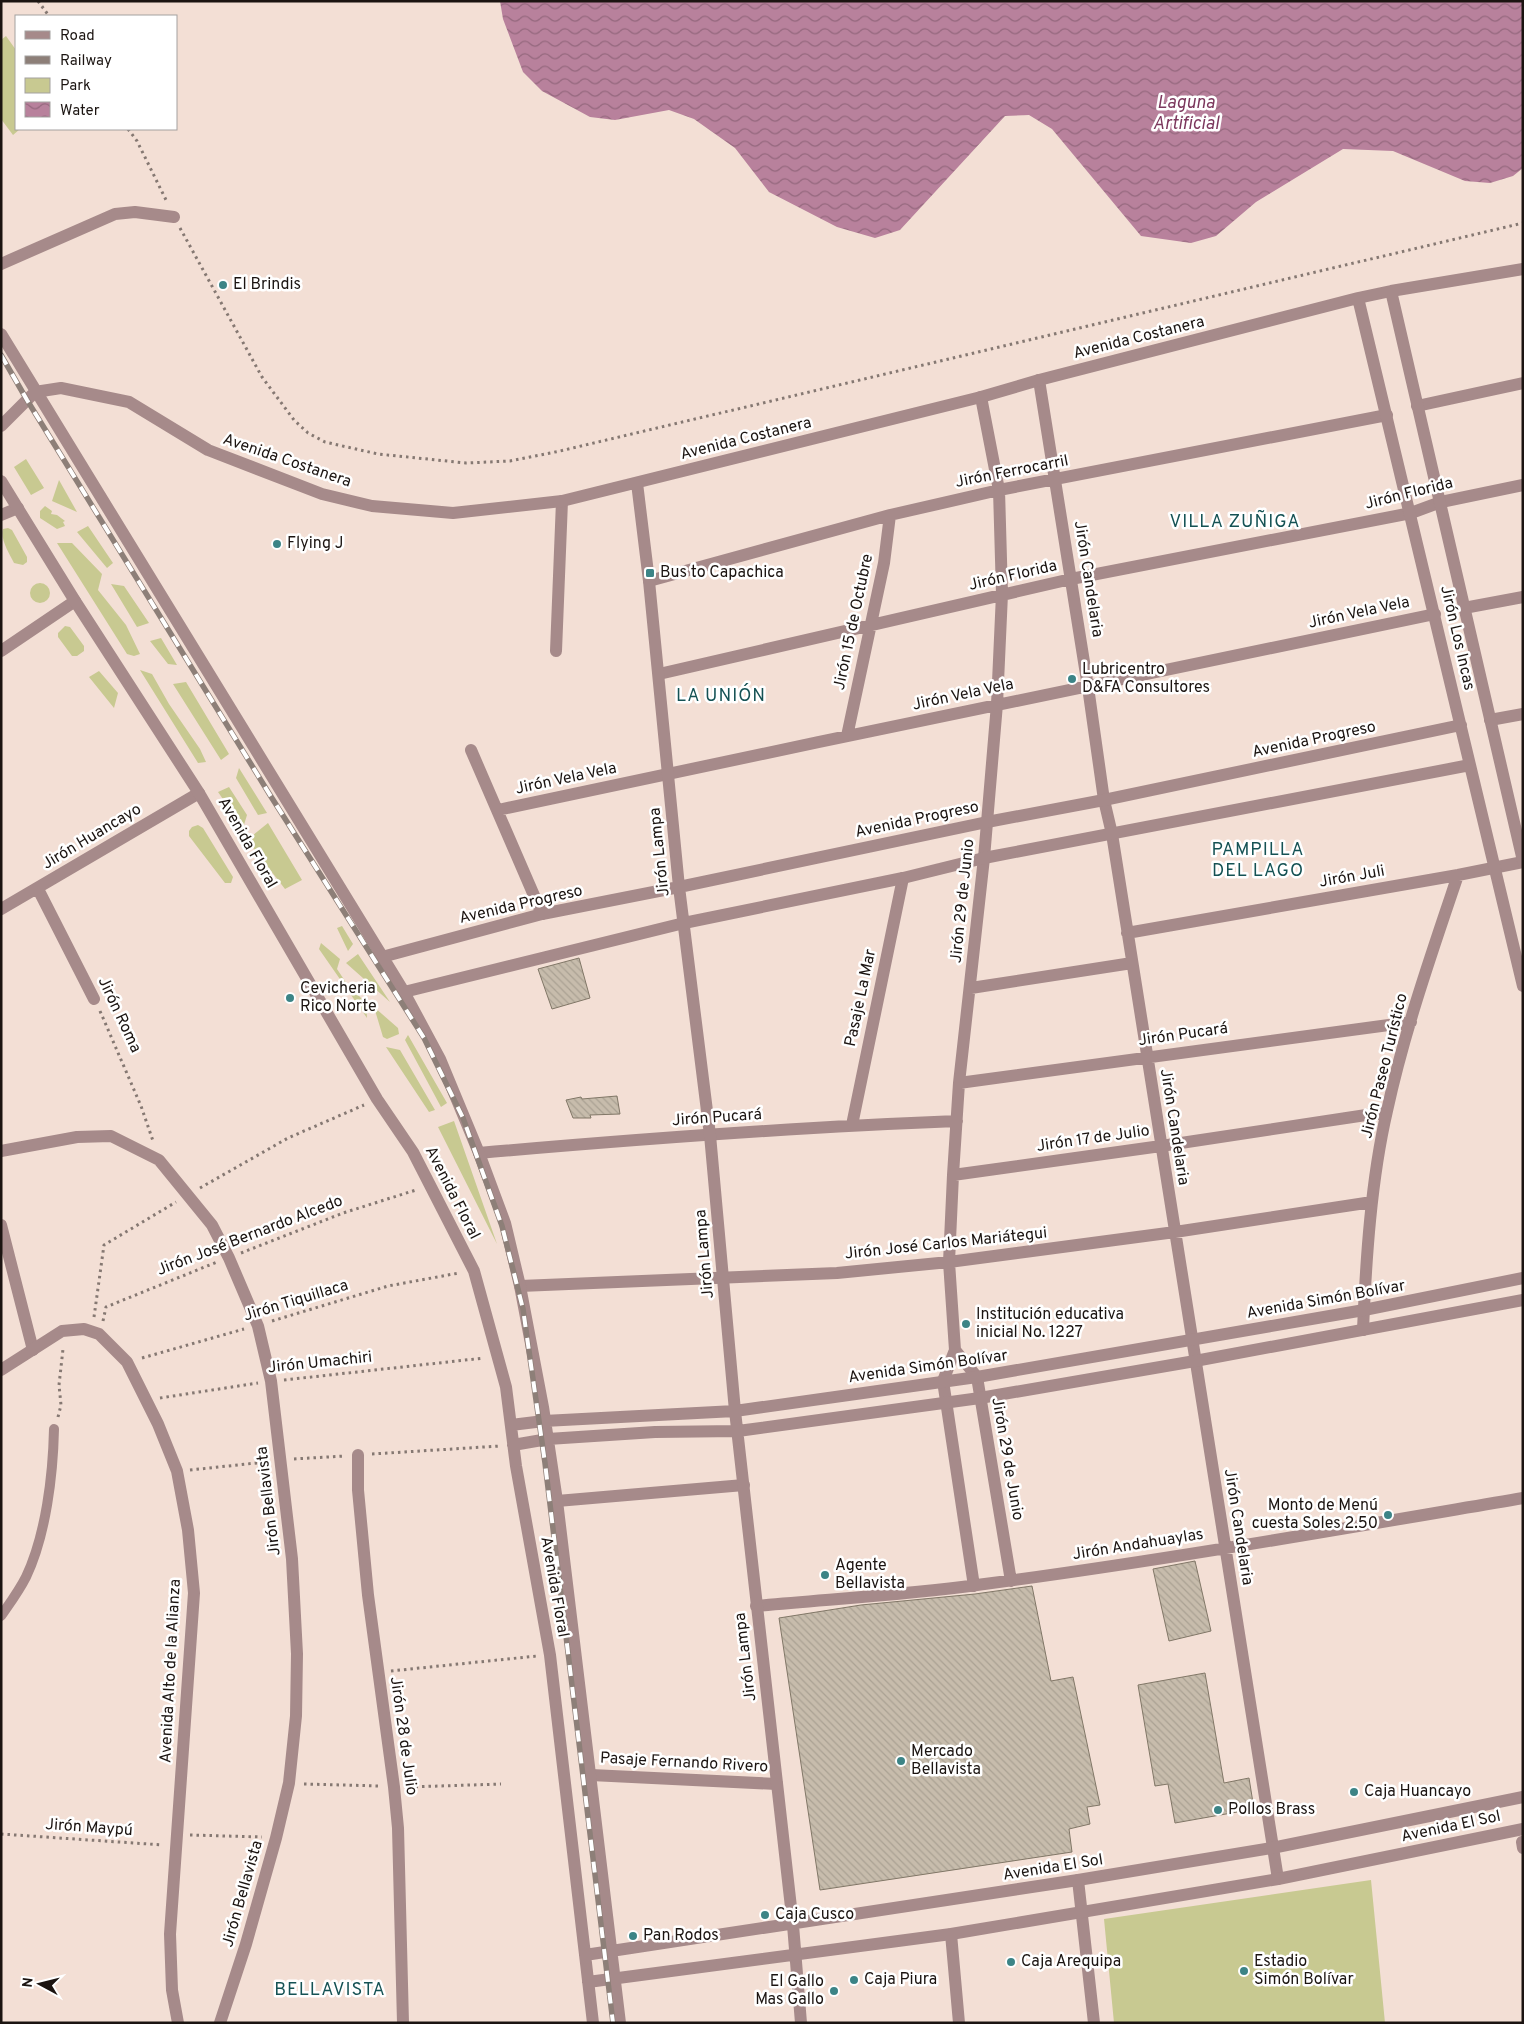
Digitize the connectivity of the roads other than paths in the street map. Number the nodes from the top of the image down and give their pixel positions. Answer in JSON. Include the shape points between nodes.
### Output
{"nodes":[{"id":1,"x":174,"y":217,"type":"road end"},
{"id":2,"x":1,"y":264,"type":"edge"},
{"id":3,"x":1523,"y":269,"type":"edge"},
{"id":4,"x":1391,"y":291,"type":"junction"},
{"id":5,"x":1358,"y":298,"type":"junction"},
{"id":6,"x":1,"y":334,"type":"edge"},
{"id":7,"x":1039,"y":380,"type":"junction"},
{"id":8,"x":1523,"y":383,"type":"edge"},
{"id":9,"x":35,"y":392,"type":"junction"},
{"id":10,"x":981,"y":397,"type":"junction"},
{"id":11,"x":1417,"y":406,"type":"junction"},
{"id":12,"x":1387,"y":415,"type":"junction"},
{"id":13,"x":1,"y":426,"type":"edge"},
{"id":14,"x":1056,"y":480,"type":"junction"},
{"id":15,"x":1,"y":481,"type":"edge"},
{"id":16,"x":637,"y":483,"type":"junction"},
{"id":17,"x":1523,"y":484,"type":"edge"},
{"id":18,"x":998,"y":490,"type":"junction"},
{"id":19,"x":562,"y":501,"type":"junction"},
{"id":20,"x":1441,"y":502,"type":"junction"},
{"id":21,"x":18,"y":508,"type":"junction"},
{"id":22,"x":1411,"y":513,"type":"junction"},
{"id":23,"x":890,"y":514,"type":"junction"},
{"id":24,"x":1,"y":515,"type":"edge"},
{"id":25,"x":1071,"y":579,"type":"junction"},
{"id":26,"x":649,"y":581,"type":"junction"},
{"id":27,"x":1002,"y":594,"type":"junction"},
{"id":28,"x":1523,"y":597,"type":"edge"},
{"id":29,"x":75,"y":601,"type":"junction"},
{"id":30,"x":1464,"y":608,"type":"junction"},
{"id":31,"x":1435,"y":614,"type":"junction"},
{"id":32,"x":871,"y":626,"type":"junction"},
{"id":33,"x":1,"y":651,"type":"edge"},
{"id":34,"x":556,"y":651,"type":"dead end"},
{"id":35,"x":658,"y":674,"type":"junction"},
{"id":36,"x":1088,"y":686,"type":"junction"},
{"id":37,"x":997,"y":704,"type":"junction"},
{"id":38,"x":1523,"y":714,"type":"edge"},
{"id":39,"x":1490,"y":720,"type":"junction"},
{"id":40,"x":1461,"y":725,"type":"junction"},
{"id":41,"x":847,"y":736,"type":"junction"},
{"id":42,"x":471,"y":750,"type":"dead end"},
{"id":43,"x":1470,"y":765,"type":"junction"},
{"id":44,"x":669,"y":773,"type":"junction"},
{"id":45,"x":199,"y":793,"type":"junction"},
{"id":46,"x":1104,"y":800,"type":"junction"},
{"id":47,"x":498,"y":810,"type":"junction"},
{"id":48,"x":987,"y":822,"type":"junction"},
{"id":49,"x":1112,"y":834,"type":"junction"},
{"id":50,"x":984,"y":858,"type":"junction"},
{"id":51,"x":1523,"y":861,"type":"edge"},
{"id":52,"x":1495,"y":867,"type":"junction"},
{"id":53,"x":1458,"y":875,"type":"junction"},
{"id":54,"x":903,"y":878,"type":"junction"},
{"id":55,"x":679,"y":887,"type":"junction"},
{"id":56,"x":38,"y":888,"type":"junction"},
{"id":57,"x":1,"y":909,"type":"edge"},
{"id":58,"x":542,"y":914,"type":"junction"},
{"id":59,"x":684,"y":923,"type":"junction"},
{"id":60,"x":1127,"y":933,"type":"junction"},
{"id":61,"x":382,"y":956,"type":"junction"},
{"id":62,"x":1132,"y":963,"type":"junction"},
{"id":63,"x":1523,"y":986,"type":"edge"},
{"id":64,"x":971,"y":988,"type":"junction"},
{"id":65,"x":404,"y":992,"type":"junction"},
{"id":66,"x":94,"y":999,"type":"road end"},
{"id":67,"x":1411,"y":1022,"type":"junction"},
{"id":68,"x":1146,"y":1056,"type":"junction"},
{"id":69,"x":959,"y":1083,"type":"junction"},
{"id":70,"x":1386,"y":1112,"type":"junction"},
{"id":71,"x":957,"y":1121,"type":"junction"},
{"id":72,"x":852,"y":1125,"type":"junction"},
{"id":73,"x":710,"y":1135,"type":"junction"},
{"id":74,"x":1161,"y":1146,"type":"junction"},
{"id":75,"x":1,"y":1151,"type":"edge"},
{"id":76,"x":479,"y":1153,"type":"junction"},
{"id":77,"x":953,"y":1175,"type":"junction"},
{"id":78,"x":1372,"y":1202,"type":"junction"},
{"id":79,"x":1,"y":1225,"type":"edge"},
{"id":80,"x":1175,"y":1232,"type":"junction"},
{"id":81,"x":949,"y":1262,"type":"junction"},
{"id":82,"x":724,"y":1277,"type":"junction"},
{"id":83,"x":1523,"y":1278,"type":"edge"},
{"id":84,"x":520,"y":1286,"type":"junction"},
{"id":85,"x":1523,"y":1300,"type":"edge"},
{"id":86,"x":1364,"y":1310,"type":"junction"},
{"id":87,"x":1363,"y":1330,"type":"junction"},
{"id":88,"x":1192,"y":1340,"type":"junction"},
{"id":89,"x":33,"y":1350,"type":"junction"},
{"id":90,"x":955,"y":1350,"type":"junction"},
{"id":91,"x":1195,"y":1361,"type":"junction"},
{"id":92,"x":1,"y":1370,"type":"edge"},
{"id":93,"x":977,"y":1377,"type":"junction"},
{"id":94,"x":943,"y":1382,"type":"junction"},
{"id":95,"x":980,"y":1398,"type":"junction"},
{"id":96,"x":946,"y":1403,"type":"junction"},
{"id":97,"x":735,"y":1411,"type":"junction"},
{"id":98,"x":544,"y":1421,"type":"junction"},
{"id":99,"x":510,"y":1425,"type":"junction"},
{"id":100,"x":54,"y":1429,"type":"road end"},
{"id":101,"x":738,"y":1431,"type":"junction"},
{"id":102,"x":548,"y":1439,"type":"junction"},
{"id":103,"x":513,"y":1445,"type":"junction"},
{"id":104,"x":358,"y":1455,"type":"dead end"},
{"id":105,"x":744,"y":1485,"type":"junction"},
{"id":106,"x":1523,"y":1498,"type":"edge"},
{"id":107,"x":557,"y":1501,"type":"junction"},
{"id":108,"x":1224,"y":1548,"type":"junction"},
{"id":109,"x":1011,"y":1580,"type":"junction"},
{"id":110,"x":974,"y":1586,"type":"junction"},
{"id":111,"x":756,"y":1606,"type":"junction"},
{"id":112,"x":1,"y":1616,"type":"edge"},
{"id":113,"x":591,"y":1775,"type":"junction"},
{"id":114,"x":777,"y":1784,"type":"junction"},
{"id":115,"x":1523,"y":1797,"type":"edge"},
{"id":116,"x":1522,"y":1839,"type":"edge"},
{"id":117,"x":1272,"y":1848,"type":"junction"},
{"id":118,"x":1278,"y":1879,"type":"junction"},
{"id":119,"x":1078,"y":1880,"type":"junction"},
{"id":120,"x":1082,"y":1912,"type":"junction"},
{"id":121,"x":793,"y":1925,"type":"junction"},
{"id":122,"x":952,"y":1934,"type":"junction"},
{"id":123,"x":612,"y":1952,"type":"junction"},
{"id":124,"x":795,"y":1954,"type":"junction"},
{"id":125,"x":585,"y":1955,"type":"junction"},
{"id":126,"x":615,"y":1978,"type":"junction"},
{"id":127,"x":588,"y":1982,"type":"junction"},
{"id":128,"x":178,"y":2023,"type":"edge"},
{"id":129,"x":220,"y":2023,"type":"edge"},
{"id":130,"x":402,"y":2023,"type":"edge"},
{"id":131,"x":593,"y":2023,"type":"edge"},
{"id":132,"x":620,"y":2023,"type":"edge"},
{"id":133,"x":801,"y":2023,"type":"edge"},
{"id":134,"x":959,"y":2023,"type":"edge"},
{"id":135,"x":1094,"y":2023,"type":"edge"}],
"edges":[{"from":1,"to":2,"type":"street","via":[[135,212],[115,214]]},
{"from":3,"to":4,"type":"street","name":"Avenida Costanera"},
{"from":4,"to":5,"type":"street","name":"Avenida Costanera"},
{"from":4,"to":11,"type":"street","name":"Jirón Los Incas"},
{"from":5,"to":7,"type":"street","name":"Avenida Costanera"},
{"from":5,"to":12,"type":"street","name":"Jirón Los Incas"},
{"from":6,"to":9,"type":"street","name":"Avenida Floral"},
{"from":7,"to":10,"type":"street","name":"Avenida Costanera"},
{"from":7,"to":14,"type":"street","name":"Jirón Candelaria"},
{"from":8,"to":11,"type":"street"},
{"from":9,"to":13,"type":"street"},
{"from":9,"to":19,"type":"street","name":"Avenida Costanera","via":[[61,388],[129,402],[208,450],[322,494],[372,506],[453,513]]},
{"from":9,"to":61,"type":"street","name":"Avenida Floral"},
{"from":10,"to":16,"type":"street","name":"Avenida Costanera"},
{"from":10,"to":18,"type":"street","name":"Jirón 29 de Junio"},
{"from":11,"to":20,"type":"street","name":"Jirón Los Incas"},
{"from":12,"to":14,"type":"street","name":"Jirón Ferrocarril"},
{"from":12,"to":22,"type":"street","name":"Jirón Los Incas"},
{"from":14,"to":18,"type":"street","name":"Jirón Ferrocarril"},
{"from":14,"to":25,"type":"street","name":"Jirón Candelaria"},
{"from":15,"to":21,"type":"street","name":"Avenida Floral"},
{"from":16,"to":19,"type":"street","name":"Avenida Costanera"},
{"from":16,"to":26,"type":"street","name":"Jirón Lampa"},
{"from":17,"to":20,"type":"street","name":"Jirón Florida"},
{"from":18,"to":23,"type":"street","name":"Jirón Ferrocarril"},
{"from":18,"to":27,"type":"street","name":"Jirón 29 de Junio"},
{"from":19,"to":34,"type":"street"},
{"from":20,"to":22,"type":"street","name":"Jirón Florida"},
{"from":20,"to":30,"type":"street","name":"Jirón Los Incas"},
{"from":21,"to":24,"type":"street"},
{"from":21,"to":29,"type":"street","name":"Avenida Floral"},
{"from":22,"to":25,"type":"street","name":"Jirón Florida"},
{"from":22,"to":31,"type":"street","name":"Jirón Los Incas"},
{"from":23,"to":26,"type":"street","name":"Jirón Ferrocarril"},
{"from":23,"to":32,"type":"street","name":"Jirón 15 de Octubre"},
{"from":25,"to":27,"type":"street","name":"Jirón Florida"},
{"from":25,"to":36,"type":"street","name":"Jirón Candelaria"},
{"from":26,"to":35,"type":"street","name":"Jirón Lampa"},
{"from":27,"to":32,"type":"street","name":"Jirón Florida"},
{"from":27,"to":37,"type":"street","name":"Jirón 29 de Junio"},
{"from":28,"to":30,"type":"street"},
{"from":29,"to":33,"type":"street"},
{"from":29,"to":45,"type":"street","name":"Avenida Floral"},
{"from":30,"to":39,"type":"street","name":"Jirón Los Incas"},
{"from":31,"to":36,"type":"street","name":"Jirón Vela Vela"},
{"from":31,"to":40,"type":"street","name":"Jirón Los Incas"},
{"from":32,"to":35,"type":"street","name":"Jirón Florida"},
{"from":32,"to":41,"type":"street","name":"Jirón 15 de Octubre"},
{"from":35,"to":44,"type":"street","name":"Jirón Lampa"},
{"from":36,"to":37,"type":"street","name":"Jirón Vela Vela"},
{"from":36,"to":46,"type":"street","name":"Jirón Candelaria"},
{"from":37,"to":41,"type":"street","name":"Jirón Vela Vela"},
{"from":37,"to":48,"type":"street","name":"Jirón 29 de Junio"},
{"from":38,"to":39,"type":"street"},
{"from":39,"to":51,"type":"street","name":"Jirón Los Incas"},
{"from":40,"to":43,"type":"street","name":"Jirón Los Incas"},
{"from":40,"to":46,"type":"street","name":"Avenida Progreso"},
{"from":41,"to":44,"type":"street","name":"Jirón Vela Vela"},
{"from":42,"to":47,"type":"street"},
{"from":43,"to":49,"type":"street"},
{"from":43,"to":52,"type":"street","name":"Jirón Los Incas"},
{"from":44,"to":47,"type":"street","name":"Jirón Vela Vela"},
{"from":44,"to":55,"type":"street","name":"Jirón Lampa"},
{"from":45,"to":56,"type":"street","name":"Jirón Huancayo"},
{"from":45,"to":99,"type":"street","name":"Avenida Floral","via":[[377,1099],[413,1152],[474,1271],[506,1387]]},
{"from":46,"to":48,"type":"street","name":"Avenida Progreso"},
{"from":46,"to":49,"type":"street","name":"Jirón Candelaria"},
{"from":47,"to":58,"type":"street"},
{"from":48,"to":50,"type":"street","name":"Jirón 29 de Junio"},
{"from":48,"to":55,"type":"street","name":"Avenida Progreso"},
{"from":49,"to":50,"type":"street"},
{"from":49,"to":60,"type":"street","name":"Jirón Candelaria"},
{"from":50,"to":54,"type":"street"},
{"from":50,"to":64,"type":"street","name":"Jirón 29 de Junio"},
{"from":51,"to":52,"type":"street","name":"Jirón Juli"},
{"from":52,"to":53,"type":"street","name":"Jirón Juli"},
{"from":52,"to":63,"type":"street","name":"Jirón Los Incas"},
{"from":53,"to":60,"type":"street","name":"Jirón Juli"},
{"from":53,"to":67,"type":"street","name":"Jirón Paseo Turístico"},
{"from":54,"to":59,"type":"street"},
{"from":54,"to":72,"type":"street","name":"Pasaje La Mar"},
{"from":55,"to":58,"type":"street","name":"Avenida Progreso"},
{"from":55,"to":59,"type":"street","name":"Jirón Lampa"},
{"from":56,"to":57,"type":"street","name":"Jirón Huancayo"},
{"from":56,"to":66,"type":"street","name":"Jirón Roma"},
{"from":58,"to":61,"type":"street","name":"Avenida Progreso"},
{"from":59,"to":65,"type":"street"},
{"from":59,"to":73,"type":"street","name":"Jirón Lampa"},
{"from":60,"to":62,"type":"street","name":"Jirón Candelaria"},
{"from":61,"to":65,"type":"street","name":"Avenida Floral"},
{"from":62,"to":64,"type":"street"},
{"from":62,"to":68,"type":"street","name":"Jirón Candelaria"},
{"from":64,"to":69,"type":"street","name":"Jirón 29 de Junio"},
{"from":65,"to":76,"type":"street","name":"Avenida Floral","via":[[440,1059]]},
{"from":67,"to":68,"type":"street","name":"Jirón Pucará"},
{"from":67,"to":70,"type":"street","name":"Jirón Paseo Turístico"},
{"from":68,"to":69,"type":"street","name":"Jirón Pucará"},
{"from":68,"to":74,"type":"street","name":"Jirón Candelaria"},
{"from":69,"to":71,"type":"street","name":"Jirón 29 de Junio"},
{"from":70,"to":74,"type":"street","name":"Jirón 17 de Julio"},
{"from":70,"to":78,"type":"street","name":"Jirón Paseo Turístico"},
{"from":71,"to":72,"type":"street","name":"Jirón Pucará"},
{"from":71,"to":77,"type":"street","name":"Jirón 29 de Junio"},
{"from":72,"to":73,"type":"street","name":"Jirón Pucará"},
{"from":73,"to":76,"type":"street","name":"Jirón Pucará"},
{"from":73,"to":82,"type":"street","name":"Jirón Lampa"},
{"from":74,"to":77,"type":"street","name":"Jirón 17 de Julio"},
{"from":74,"to":80,"type":"street","name":"Jirón Candelaria"},
{"from":75,"to":129,"type":"street","name":"Jirón Bellavista","via":[[76,1137],[111,1136],[159,1160],[212,1226],[258,1326],[270,1381],[292,1559],[297,1654],[296,1716],[289,1783],[276,1838]]},
{"from":76,"to":84,"type":"street","name":"Avenida Floral","via":[[504,1223]]},
{"from":77,"to":81,"type":"street","name":"Jirón 29 de Junio"},
{"from":78,"to":80,"type":"street","name":"Jirón José Carlos Mariátegui"},
{"from":78,"to":86,"type":"street","name":"Jirón Paseo Turístico"},
{"from":79,"to":89,"type":"street"},
{"from":80,"to":81,"type":"street","name":"Jirón José Carlos Mariátegui"},
{"from":80,"to":88,"type":"street","name":"Jirón Candelaria"},
{"from":81,"to":82,"type":"street","name":"Jirón José Carlos Mariátegui","via":[[837,1272]]},
{"from":81,"to":90,"type":"street","name":"Jirón 29 de Junio"},
{"from":82,"to":84,"type":"street","name":"Jirón José Carlos Mariátegui"},
{"from":82,"to":97,"type":"street","name":"Jirón Lampa"},
{"from":83,"to":86,"type":"street","name":"Avenida Simón Bolívar"},
{"from":84,"to":98,"type":"street","name":"Avenida Floral"},
{"from":85,"to":87,"type":"street"},
{"from":86,"to":87,"type":"street","name":"Jirón Paseo Turístico"},
{"from":86,"to":88,"type":"street","name":"Avenida Simón Bolívar"},
{"from":87,"to":91,"type":"street"},
{"from":88,"to":91,"type":"street","name":"Jirón Candelaria"},
{"from":88,"to":93,"type":"street","name":"Avenida Simón Bolívar"},
{"from":89,"to":92,"type":"street"},
{"from":89,"to":128,"type":"street","name":"Avenida Alto de la Alianza","via":[[54,1335],[72,1329],[92,1330],[99,1334],[127,1362],[158,1424],[177,1472],[194,1593],[170,1963]]},
{"from":90,"to":93,"type":"street","name":"Jirón 29 de Junio"},
{"from":90,"to":94,"type":"street","name":"Jirón 29 de Junio"},
{"from":91,"to":95,"type":"street"},
{"from":91,"to":108,"type":"street","name":"Jirón Candelaria"},
{"from":93,"to":94,"type":"street","name":"Avenida Simón Bolívar"},
{"from":93,"to":95,"type":"street","name":"Jirón 29 de Junio"},
{"from":94,"to":96,"type":"street","name":"Jirón 29 de Junio"},
{"from":94,"to":97,"type":"street","name":"Avenida Simón Bolívar"},
{"from":95,"to":96,"type":"street"},
{"from":95,"to":109,"type":"street","name":"Jirón 29 de Junio"},
{"from":96,"to":101,"type":"street"},
{"from":96,"to":110,"type":"street","name":"Jirón 29 de Junio"},
{"from":97,"to":98,"type":"street","name":"Avenida Simón Bolívar"},
{"from":97,"to":101,"type":"street","name":"Jirón Lampa"},
{"from":98,"to":99,"type":"street","name":"Avenida Simón Bolívar"},
{"from":98,"to":102,"type":"street","name":"Avenida Floral"},
{"from":99,"to":103,"type":"street","name":"Avenida Floral"},
{"from":100,"to":112,"type":"lane","via":[[54,1461],[49,1492],[33,1558],[26,1576]]},
{"from":101,"to":102,"type":"street"},
{"from":101,"to":105,"type":"street","name":"Jirón Lampa"},
{"from":102,"to":103,"type":"street"},
{"from":102,"to":107,"type":"street","name":"Avenida Floral"},
{"from":103,"to":125,"type":"street","name":"Avenida Floral","via":[[550,1655]]},
{"from":104,"to":130,"type":"street","name":"Jirón 28 de Julio","via":[[362,1541],[398,1828]]},
{"from":105,"to":107,"type":"street"},
{"from":105,"to":111,"type":"street","name":"Jirón Lampa"},
{"from":106,"to":108,"type":"street","name":"Jirón Andahuaylas"},
{"from":107,"to":113,"type":"street","name":"Avenida Floral"},
{"from":108,"to":109,"type":"street","name":"Jirón Andahuaylas"},
{"from":108,"to":117,"type":"street","name":"Jirón Candelaria"},
{"from":109,"to":110,"type":"street","name":"Jirón Andahuaylas"},
{"from":110,"to":111,"type":"street","name":"Jirón Andahuaylas"},
{"from":111,"to":114,"type":"street","name":"Jirón Lampa"},
{"from":113,"to":114,"type":"street","name":"Pasaje Fernando Rivero"},
{"from":113,"to":123,"type":"street","name":"Avenida Floral"},
{"from":114,"to":121,"type":"street","name":"Jirón Lampa"},
{"from":115,"to":117,"type":"street","name":"Avenida El Sol"},
{"from":116,"to":118,"type":"street","name":"Avenida El Sol"},
{"from":117,"to":118,"type":"street","name":"Jirón Candelaria"},
{"from":117,"to":119,"type":"street","name":"Avenida El Sol"},
{"from":118,"to":120,"type":"street","name":"Avenida El Sol"},
{"from":119,"to":120,"type":"street"},
{"from":119,"to":121,"type":"street","name":"Avenida El Sol"},
{"from":120,"to":122,"type":"street","name":"Avenida El Sol"},
{"from":120,"to":135,"type":"street"},
{"from":121,"to":123,"type":"street","name":"Avenida El Sol"},
{"from":121,"to":124,"type":"street","name":"Jirón Lampa"},
{"from":122,"to":124,"type":"street","name":"Avenida El Sol"},
{"from":122,"to":134,"type":"street"},
{"from":123,"to":125,"type":"street","name":"Avenida El Sol"},
{"from":123,"to":126,"type":"street","name":"Avenida Floral"},
{"from":124,"to":126,"type":"street","name":"Avenida El Sol"},
{"from":124,"to":133,"type":"street","name":"Jirón Lampa"},
{"from":125,"to":127,"type":"street","name":"Avenida Floral"},
{"from":126,"to":127,"type":"street","name":"Avenida El Sol"},
{"from":126,"to":132,"type":"street","name":"Avenida Floral"},
{"from":127,"to":131,"type":"street","name":"Avenida Floral"}]}
